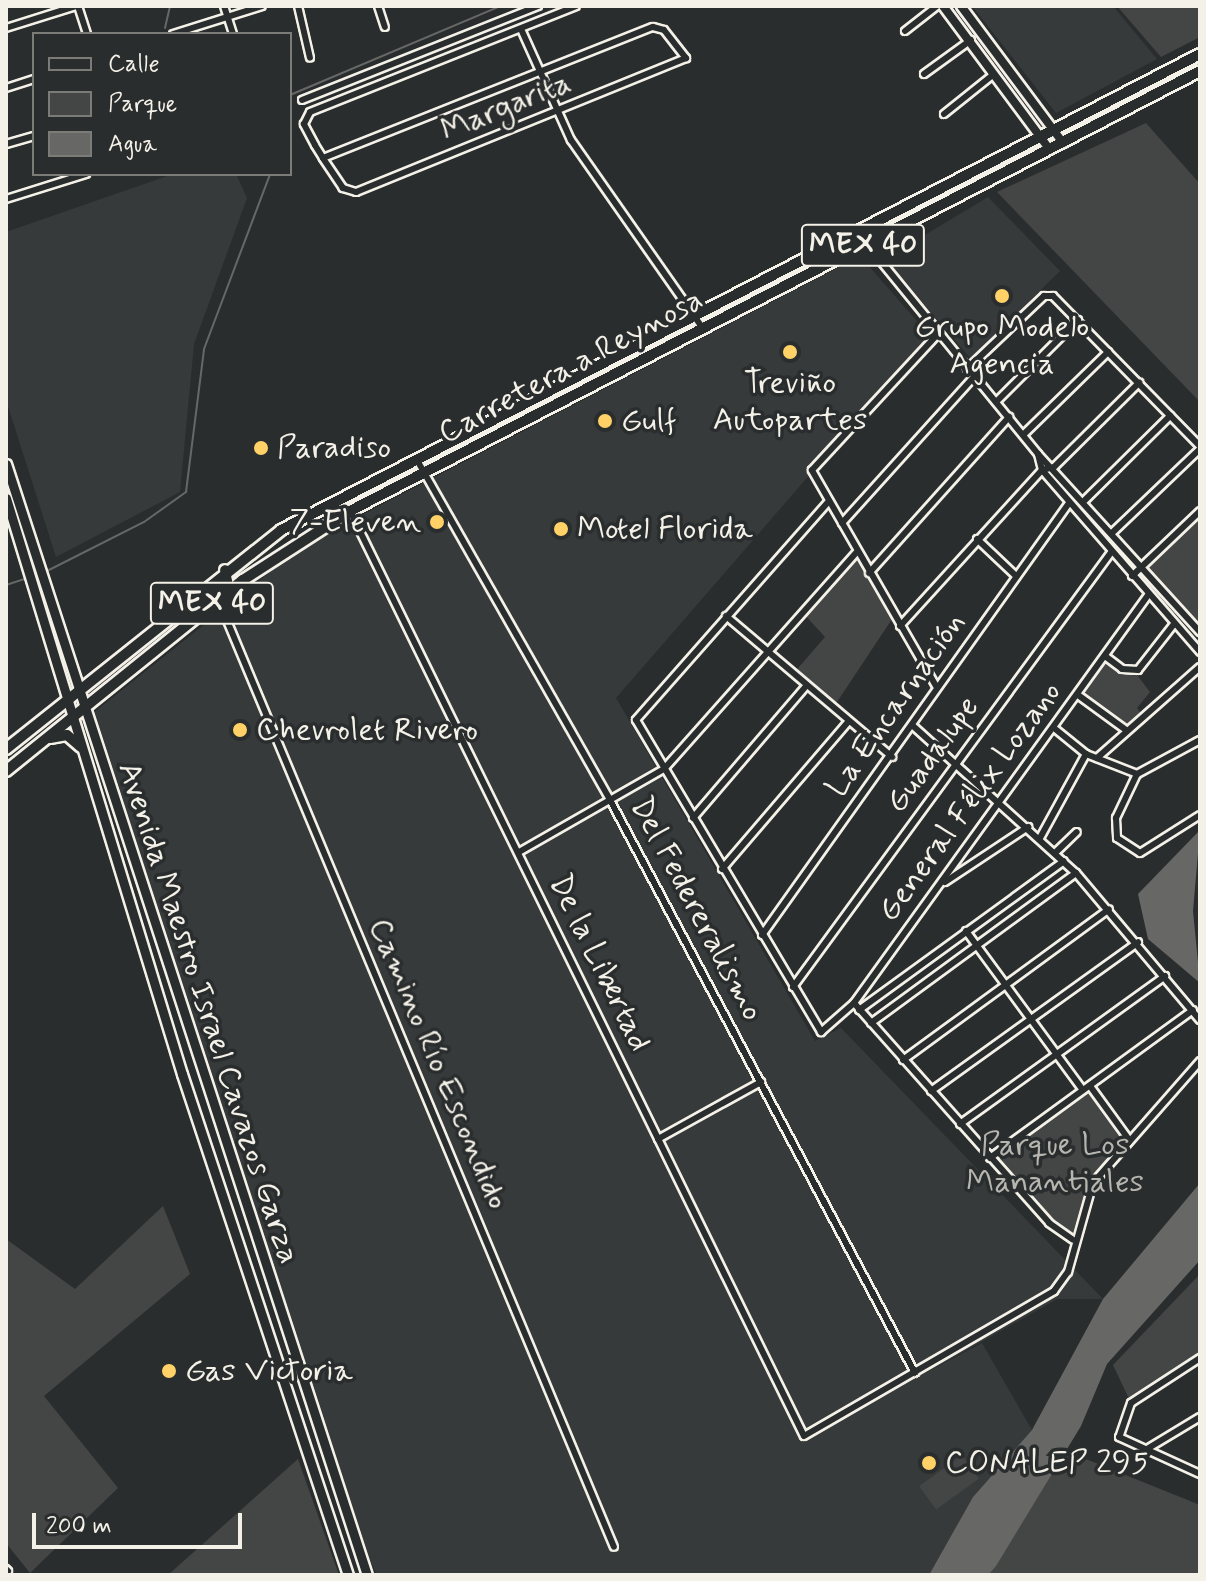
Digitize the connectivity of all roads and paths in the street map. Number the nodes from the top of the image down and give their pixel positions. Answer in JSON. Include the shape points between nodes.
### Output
{"nodes":[{"id":1,"x":77,"y":6,"type":"edge"},
{"id":2,"x":224,"y":6,"type":"edge"},
{"id":3,"x":262,"y":6,"type":"edge"},
{"id":4,"x":298,"y":6,"type":"edge"},
{"id":5,"x":378,"y":6,"type":"edge"},
{"id":6,"x":538,"y":6,"type":"edge"},
{"id":7,"x":576,"y":6,"type":"edge"},
{"id":8,"x":940,"y":6,"type":"edge"},
{"id":9,"x":961,"y":6,"type":"edge"},
{"id":10,"x":227,"y":16,"type":"junction"},
{"id":11,"x":385,"y":27,"type":"dead end"},
{"id":12,"x":6,"y":28,"type":"edge"},
{"id":13,"x":521,"y":29,"type":"junction"},
{"id":14,"x":905,"y":31,"type":"dead end"},
{"id":15,"x":86,"y":32,"type":"edge"},
{"id":16,"x":179,"y":32,"type":"edge"},
{"id":17,"x":232,"y":32,"type":"edge"},
{"id":18,"x":971,"y":40,"type":"junction"},
{"id":19,"x":1200,"y":54,"type":"edge"},
{"id":20,"x":310,"y":58,"type":"dead end"},
{"id":21,"x":1200,"y":71,"type":"edge"},
{"id":22,"x":538,"y":72,"type":"junction"},
{"id":23,"x":997,"y":72,"type":"junction"},
{"id":24,"x":924,"y":74,"type":"dead end"},
{"id":25,"x":32,"y":80,"type":"edge"},
{"id":26,"x":6,"y":88,"type":"edge"},
{"id":27,"x":327,"y":91,"type":"junction"},
{"id":28,"x":302,"y":100,"type":"dead end"},
{"id":29,"x":332,"y":104,"type":"junction"},
{"id":30,"x":555,"y":113,"type":"junction"},
{"id":31,"x":944,"y":114,"type":"dead end"},
{"id":32,"x":1056,"y":129,"type":"junction"},
{"id":33,"x":1044,"y":136,"type":"junction"},
{"id":34,"x":32,"y":137,"type":"edge"},
{"id":35,"x":1063,"y":143,"type":"junction"},
{"id":36,"x":6,"y":144,"type":"edge"},
{"id":37,"x":1050,"y":150,"type":"junction"},
{"id":38,"x":323,"y":158,"type":"junction"},
{"id":39,"x":80,"y":176,"type":"edge"},
{"id":40,"x":6,"y":199,"type":"edge"},
{"id":41,"x":857,"y":232,"type":"junction"},
{"id":42,"x":865,"y":244,"type":"junction"},
{"id":43,"x":693,"y":313,"type":"junction"},
{"id":44,"x":1078,"y":320,"type":"junction"},
{"id":45,"x":701,"y":326,"type":"junction"},
{"id":46,"x":938,"y":334,"type":"junction"},
{"id":47,"x":1108,"y":352,"type":"junction"},
{"id":48,"x":967,"y":369,"type":"junction"},
{"id":49,"x":974,"y":377,"type":"junction"},
{"id":50,"x":1139,"y":383,"type":"junction"},
{"id":51,"x":996,"y":402,"type":"junction"},
{"id":52,"x":1170,"y":416,"type":"junction"},
{"id":53,"x":1009,"y":417,"type":"junction"},
{"id":54,"x":1023,"y":435,"type":"junction"},
{"id":55,"x":1200,"y":448,"type":"edge"},
{"id":56,"x":1038,"y":454,"type":"junction"},
{"id":57,"x":416,"y":459,"type":"junction"},
{"id":58,"x":6,"y":464,"type":"edge"},
{"id":59,"x":1054,"y":467,"type":"junction"},
{"id":60,"x":1042,"y":470,"type":"junction"},
{"id":61,"x":425,"y":473,"type":"junction"},
{"id":62,"x":6,"y":498,"type":"edge"},
{"id":63,"x":1085,"y":500,"type":"junction"},
{"id":64,"x":829,"y":501,"type":"junction"},
{"id":65,"x":1069,"y":503,"type":"junction"},
{"id":66,"x":350,"y":511,"type":"junction"},
{"id":67,"x":1200,"y":511,"type":"edge"},
{"id":68,"x":10,"y":522,"type":"edge"},
{"id":69,"x":842,"y":523,"type":"junction"},
{"id":70,"x":1113,"y":532,"type":"junction"},
{"id":71,"x":977,"y":539,"type":"junction"},
{"id":72,"x":1112,"y":551,"type":"junction"},
{"id":73,"x":857,"y":552,"type":"junction"},
{"id":74,"x":32,"y":564,"type":"junction"},
{"id":75,"x":1143,"y":566,"type":"junction"},
{"id":76,"x":225,"y":570,"type":"junction"},
{"id":77,"x":869,"y":573,"type":"junction"},
{"id":78,"x":1016,"y":576,"type":"junction"},
{"id":79,"x":1132,"y":576,"type":"junction"},
{"id":80,"x":1148,"y":595,"type":"junction"},
{"id":81,"x":218,"y":599,"type":"junction"},
{"id":82,"x":726,"y":616,"type":"junction"},
{"id":83,"x":1174,"y":624,"type":"junction"},
{"id":84,"x":900,"y":626,"type":"junction"},
{"id":85,"x":1200,"y":632,"type":"edge"},
{"id":86,"x":1200,"y":652,"type":"edge"},
{"id":87,"x":767,"y":653,"type":"junction"},
{"id":88,"x":1105,"y":656,"type":"junction"},
{"id":89,"x":1200,"y":667,"type":"edge"},
{"id":90,"x":116,"y":680,"type":"junction"},
{"id":91,"x":806,"y":686,"type":"junction"},
{"id":92,"x":936,"y":686,"type":"junction"},
{"id":93,"x":72,"y":691,"type":"junction"},
{"id":94,"x":1078,"y":695,"type":"junction"},
{"id":95,"x":78,"y":711,"type":"junction"},
{"id":96,"x":848,"y":722,"type":"junction"},
{"id":97,"x":912,"y":725,"type":"junction"},
{"id":98,"x":1054,"y":728,"type":"junction"},
{"id":99,"x":1126,"y":730,"type":"junction"},
{"id":100,"x":44,"y":740,"type":"junction"},
{"id":101,"x":1200,"y":740,"type":"edge"},
{"id":102,"x":1109,"y":746,"type":"junction"},
{"id":103,"x":81,"y":747,"type":"junction"},
{"id":104,"x":6,"y":749,"type":"edge"},
{"id":105,"x":1086,"y":754,"type":"junction"},
{"id":106,"x":892,"y":757,"type":"junction"},
{"id":107,"x":1097,"y":758,"type":"junction"},
{"id":108,"x":956,"y":764,"type":"junction"},
{"id":109,"x":1117,"y":764,"type":"junction"},
{"id":110,"x":664,"y":769,"type":"junction"},
{"id":111,"x":6,"y":771,"type":"edge"},
{"id":112,"x":1137,"y":774,"type":"junction"},
{"id":113,"x":610,"y":800,"type":"junction"},
{"id":114,"x":999,"y":801,"type":"junction"},
{"id":115,"x":1200,"y":815,"type":"edge"},
{"id":116,"x":693,"y":818,"type":"junction"},
{"id":117,"x":1028,"y":827,"type":"junction"},
{"id":118,"x":1077,"y":832,"type":"dead end"},
{"id":119,"x":1040,"y":838,"type":"junction"},
{"id":120,"x":519,"y":852,"type":"junction"},
{"id":121,"x":1055,"y":853,"type":"junction"},
{"id":122,"x":1064,"y":861,"type":"junction"},
{"id":123,"x":722,"y":869,"type":"junction"},
{"id":124,"x":1076,"y":873,"type":"junction"},
{"id":125,"x":939,"y":886,"type":"junction"},
{"id":126,"x":1109,"y":909,"type":"junction"},
{"id":127,"x":966,"y":931,"type":"junction"},
{"id":128,"x":762,"y":935,"type":"junction"},
{"id":129,"x":1138,"y":942,"type":"junction"},
{"id":130,"x":976,"y":945,"type":"junction"},
{"id":131,"x":1165,"y":976,"type":"junction"},
{"id":132,"x":1003,"y":984,"type":"junction"},
{"id":133,"x":793,"y":987,"type":"junction"},
{"id":134,"x":854,"y":1003,"type":"junction"},
{"id":135,"x":859,"y":1010,"type":"junction"},
{"id":136,"x":1193,"y":1010,"type":"junction"},
{"id":137,"x":1029,"y":1020,"type":"junction"},
{"id":138,"x":1200,"y":1020,"type":"edge"},
{"id":139,"x":871,"y":1023,"type":"junction"},
{"id":140,"x":1055,"y":1054,"type":"junction"},
{"id":141,"x":903,"y":1060,"type":"junction"},
{"id":142,"x":1200,"y":1061,"type":"edge"},
{"id":143,"x":761,"y":1082,"type":"junction"},
{"id":144,"x":1086,"y":1088,"type":"junction"},
{"id":145,"x":931,"y":1091,"type":"junction"},
{"id":146,"x":960,"y":1124,"type":"junction"},
{"id":147,"x":1127,"y":1137,"type":"junction"},
{"id":148,"x":658,"y":1139,"type":"junction"},
{"id":149,"x":990,"y":1158,"type":"junction"},
{"id":150,"x":236,"y":1186,"type":"junction"},
{"id":151,"x":221,"y":1191,"type":"junction"},
{"id":152,"x":248,"y":1225,"type":"junction"},
{"id":153,"x":234,"y":1230,"type":"junction"},
{"id":154,"x":1073,"y":1240,"type":"junction"},
{"id":155,"x":1200,"y":1358,"type":"edge"},
{"id":156,"x":915,"y":1373,"type":"junction"},
{"id":157,"x":1200,"y":1417,"type":"edge"},
{"id":158,"x":1142,"y":1452,"type":"junction"},
{"id":159,"x":1200,"y":1474,"type":"edge"},
{"id":160,"x":614,"y":1547,"type":"dead end"},
{"id":161,"x":348,"y":1575,"type":"edge"},
{"id":162,"x":367,"y":1575,"type":"edge"}],
"edges":[{"from":1,"to":12,"type":"street"},
{"from":1,"to":15,"type":"street"},
{"from":2,"to":10,"type":"street"},
{"from":3,"to":10,"type":"street"},
{"from":4,"to":20,"type":"street"},
{"from":5,"to":11,"type":"street"},
{"from":6,"to":27,"type":"street"},
{"from":7,"to":13,"type":"street"},
{"from":8,"to":14,"type":"street"},
{"from":8,"to":18,"type":"street"},
{"from":9,"to":32,"type":"street"},
{"from":10,"to":16,"type":"street"},
{"from":10,"to":17,"type":"street"},
{"from":13,"to":22,"type":"street"},
{"from":13,"to":29,"type":"street"},
{"from":18,"to":23,"type":"street"},
{"from":18,"to":24,"type":"street"},
{"from":19,"to":32,"type":"main road","name":"Carretera a Reynosa","number":"MEX 40"},
{"from":21,"to":35,"type":"main road","name":"Carretera a Reynosa","number":"MEX 40"},
{"from":22,"to":30,"type":"street"},
{"from":22,"to":30,"type":"street","name":"Margarita","via":[[653,27],[664,30],[686,58]]},
{"from":22,"to":38,"type":"street"},
{"from":23,"to":31,"type":"street"},
{"from":23,"to":33,"type":"street"},
{"from":25,"to":26,"type":"street"},
{"from":27,"to":28,"type":"street"},
{"from":27,"to":29,"type":"street"},
{"from":29,"to":38,"type":"street","via":[[303,121]]},
{"from":30,"to":38,"type":"street","name":"Margarita","via":[[363,190],[343,188]]},
{"from":30,"to":43,"type":"street"},
{"from":32,"to":33,"type":"main road","name":"Carretera a Reynosa","number":"MEX 40"},
{"from":32,"to":35,"type":"street"},
{"from":33,"to":37,"type":"street"},
{"from":33,"to":41,"type":"main road","name":"Carretera a Reynosa","number":"MEX 40"},
{"from":34,"to":36,"type":"street"},
{"from":35,"to":37,"type":"main road","name":"Carretera a Reynosa","number":"MEX 40"},
{"from":37,"to":42,"type":"main road","name":"Carretera a Reynosa","number":"MEX 40"},
{"from":39,"to":40,"type":"street"},
{"from":41,"to":42,"type":"street"},
{"from":41,"to":43,"type":"main road","name":"Carretera a Reynosa","number":"MEX 40"},
{"from":42,"to":45,"type":"main road","name":"Carretera a Reynosa","number":"MEX 40"},
{"from":42,"to":46,"type":"street"},
{"from":43,"to":45,"type":"street"},
{"from":43,"to":57,"type":"main road","name":"Carretera a Reynosa","number":"MEX 40"},
{"from":44,"to":47,"type":"street"},
{"from":44,"to":48,"type":"street","via":[[1053,296],[1044,296]]},
{"from":44,"to":51,"type":"street"},
{"from":45,"to":61,"type":"main road","name":"Carretera a Reynosa","number":"MEX 40"},
{"from":46,"to":48,"type":"street"},
{"from":46,"to":64,"type":"street","via":[[812,470]]},
{"from":47,"to":50,"type":"street"},
{"from":47,"to":54,"type":"street"},
{"from":48,"to":49,"type":"street"},
{"from":49,"to":51,"type":"street"},
{"from":49,"to":69,"type":"street"},
{"from":50,"to":52,"type":"street"},
{"from":50,"to":59,"type":"street"},
{"from":51,"to":53,"type":"street"},
{"from":52,"to":55,"type":"street"},
{"from":52,"to":63,"type":"street"},
{"from":53,"to":54,"type":"street"},
{"from":53,"to":77,"type":"street"},
{"from":54,"to":56,"type":"street"},
{"from":55,"to":70,"type":"street"},
{"from":56,"to":59,"type":"street"},
{"from":56,"to":60,"type":"street"},
{"from":57,"to":61,"type":"street","name":"Del Federeralismo"},
{"from":57,"to":76,"type":"main road","name":"Carretera a Reynosa","number":"MEX 40","via":[[281,530]]},
{"from":58,"to":74,"type":"main road","name":"Avenida Maestro Israel Cavazos Garza"},
{"from":59,"to":60,"type":"street"},
{"from":59,"to":63,"type":"street"},
{"from":60,"to":65,"type":"street"},
{"from":60,"to":71,"type":"street"},
{"from":61,"to":66,"type":"main road","name":"Carretera a Reynosa","number":"MEX 40"},
{"from":61,"to":113,"type":"street","name":"Del Federeralismo"},
{"from":62,"to":68,"type":"main road","name":"Avenida Maestro Israel Cavazos Garza"},
{"from":63,"to":70,"type":"street"},
{"from":64,"to":69,"type":"street"},
{"from":64,"to":82,"type":"street"},
{"from":65,"to":72,"type":"street"},
{"from":65,"to":78,"type":"street","name":"La Encarnación"},
{"from":66,"to":81,"type":"main road","name":"Carretera a Reynosa","number":"MEX 40"},
{"from":66,"to":120,"type":"street","name":"De la Libertad"},
{"from":67,"to":75,"type":"street"},
{"from":68,"to":74,"type":"main road","name":"Avenida Maestro Israel Cavazos Garza"},
{"from":69,"to":73,"type":"street"},
{"from":70,"to":75,"type":"street"},
{"from":71,"to":78,"type":"street"},
{"from":71,"to":84,"type":"street"},
{"from":72,"to":79,"type":"street"},
{"from":72,"to":108,"type":"street","name":"Guadalupe"},
{"from":73,"to":77,"type":"street"},
{"from":73,"to":87,"type":"street"},
{"from":74,"to":93,"type":"main road","name":"Avenida Maestro Israel Cavazos Garza"},
{"from":75,"to":79,"type":"street"},
{"from":75,"to":85,"type":"street"},
{"from":76,"to":90,"type":"main road","via":[[224,585]]},
{"from":76,"to":93,"type":"main road","name":"Carretera a Reynosa","number":"MEX 40"},
{"from":77,"to":84,"type":"street"},
{"from":78,"to":92,"type":"street","name":"La Encarnación"},
{"from":79,"to":80,"type":"street"},
{"from":80,"to":83,"type":"street"},
{"from":80,"to":88,"type":"street","name":"General Félix Lozano"},
{"from":81,"to":90,"type":"main road","name":"Carretera a Reynosa","number":"MEX 40"},
{"from":81,"to":160,"type":"street","name":"Camino Río Escondido"},
{"from":82,"to":87,"type":"street"},
{"from":82,"to":110,"type":"street","via":[[636,720]]},
{"from":83,"to":86,"type":"street"},
{"from":83,"to":88,"type":"street","via":[[1138,670],[1122,669]]},
{"from":84,"to":92,"type":"street"},
{"from":87,"to":91,"type":"street"},
{"from":87,"to":110,"type":"street"},
{"from":88,"to":94,"type":"street","name":"General Félix Lozano"},
{"from":89,"to":99,"type":"street"},
{"from":90,"to":95,"type":"main road","name":"Carretera a Reynosa","number":"MEX 40"},
{"from":91,"to":96,"type":"street"},
{"from":91,"to":116,"type":"street"},
{"from":92,"to":97,"type":"street","name":"La Encarnación"},
{"from":93,"to":95,"type":"main road","name":"Avenida Maestro Israel Cavazos Garza"},
{"from":93,"to":104,"type":"main road","name":"Carretera a Reynosa","number":"MEX 40"},
{"from":94,"to":98,"type":"street","name":"General Félix Lozano"},
{"from":94,"to":99,"type":"street"},
{"from":95,"to":100,"type":"main road","name":"Carretera a Reynosa","number":"MEX 40"},
{"from":95,"to":103,"type":"main road","name":"Avenida Maestro Israel Cavazos Garza"},
{"from":95,"to":150,"type":"main road","name":"Avenida Maestro Israel Cavazos Garza"},
{"from":96,"to":106,"type":"street"},
{"from":96,"to":123,"type":"street"},
{"from":97,"to":106,"type":"street","name":"La Encarnación"},
{"from":97,"to":108,"type":"street"},
{"from":98,"to":105,"type":"street"},
{"from":98,"to":114,"type":"street","name":"General Félix Lozano"},
{"from":99,"to":102,"type":"street"},
{"from":100,"to":103,"type":"main road","via":[[67,735]]},
{"from":100,"to":111,"type":"main road","name":"Carretera a Reynosa","number":"MEX 40"},
{"from":101,"to":112,"type":"street"},
{"from":102,"to":107,"type":"street"},
{"from":102,"to":109,"type":"street"},
{"from":103,"to":151,"type":"main road","name":"Avenida Maestro Israel Cavazos Garza"},
{"from":105,"to":107,"type":"street"},
{"from":105,"to":119,"type":"street"},
{"from":106,"to":128,"type":"street","name":"La Encarnación"},
{"from":107,"to":109,"type":"street"},
{"from":108,"to":114,"type":"street"},
{"from":108,"to":133,"type":"street","name":"Guadalupe"},
{"from":109,"to":112,"type":"street"},
{"from":110,"to":113,"type":"street"},
{"from":110,"to":116,"type":"street"},
{"from":112,"to":115,"type":"street","via":[[1115,831],[1129,850],[1145,851]]},
{"from":113,"to":120,"type":"street"},
{"from":113,"to":143,"type":"street","name":"Del Federeralismo"},
{"from":114,"to":117,"type":"street"},
{"from":114,"to":125,"type":"street","name":"General Félix Lozano"},
{"from":116,"to":123,"type":"street"},
{"from":117,"to":119,"type":"street"},
{"from":117,"to":125,"type":"street"},
{"from":118,"to":121,"type":"street"},
{"from":119,"to":121,"type":"street"},
{"from":120,"to":148,"type":"street","name":"De la Libertad"},
{"from":121,"to":122,"type":"street"},
{"from":122,"to":124,"type":"street"},
{"from":122,"to":127,"type":"street"},
{"from":123,"to":128,"type":"street"},
{"from":124,"to":126,"type":"street"},
{"from":124,"to":130,"type":"street"},
{"from":125,"to":134,"type":"street","name":"General Félix Lozano"},
{"from":126,"to":129,"type":"street"},
{"from":126,"to":132,"type":"street"},
{"from":127,"to":130,"type":"street"},
{"from":127,"to":135,"type":"street"},
{"from":128,"to":133,"type":"street"},
{"from":129,"to":131,"type":"street"},
{"from":129,"to":137,"type":"street"},
{"from":130,"to":132,"type":"street"},
{"from":130,"to":139,"type":"street"},
{"from":131,"to":136,"type":"street"},
{"from":131,"to":140,"type":"street"},
{"from":132,"to":137,"type":"street"},
{"from":132,"to":141,"type":"street"},
{"from":133,"to":134,"type":"street","name":"General Félix Lozano","via":[[812,1024],[825,1033]]},
{"from":134,"to":135,"type":"street"},
{"from":135,"to":139,"type":"street"},
{"from":136,"to":138,"type":"street"},
{"from":136,"to":144,"type":"street"},
{"from":137,"to":140,"type":"street"},
{"from":137,"to":145,"type":"street"},
{"from":139,"to":141,"type":"street"},
{"from":140,"to":144,"type":"street"},
{"from":140,"to":146,"type":"street"},
{"from":141,"to":145,"type":"street"},
{"from":142,"to":147,"type":"street"},
{"from":143,"to":148,"type":"street"},
{"from":143,"to":156,"type":"street","name":"Del Federeralismo"},
{"from":144,"to":147,"type":"street"},
{"from":144,"to":149,"type":"street"},
{"from":145,"to":146,"type":"street"},
{"from":146,"to":149,"type":"street"},
{"from":147,"to":154,"type":"street","via":[[1093,1183]]},
{"from":148,"to":156,"type":"street","name":"De la Libertad","via":[[804,1436]]},
{"from":149,"to":154,"type":"street"},
{"from":150,"to":151,"type":"main road"},
{"from":150,"to":152,"type":"main road","name":"Avenida Maestro Israel Cavazos Garza"},
{"from":151,"to":153,"type":"main road","name":"Avenida Maestro Israel Cavazos Garza"},
{"from":152,"to":153,"type":"main road"},
{"from":152,"to":162,"type":"main road","name":"Avenida Maestro Israel Cavazos Garza"},
{"from":153,"to":161,"type":"main road","name":"Avenida Maestro Israel Cavazos Garza"},
{"from":154,"to":156,"type":"street","via":[[1068,1272],[1054,1291]]},
{"from":155,"to":158,"type":"street","via":[[1131,1403],[1120,1441]]},
{"from":157,"to":158,"type":"street"},
{"from":158,"to":159,"type":"street"}]}
